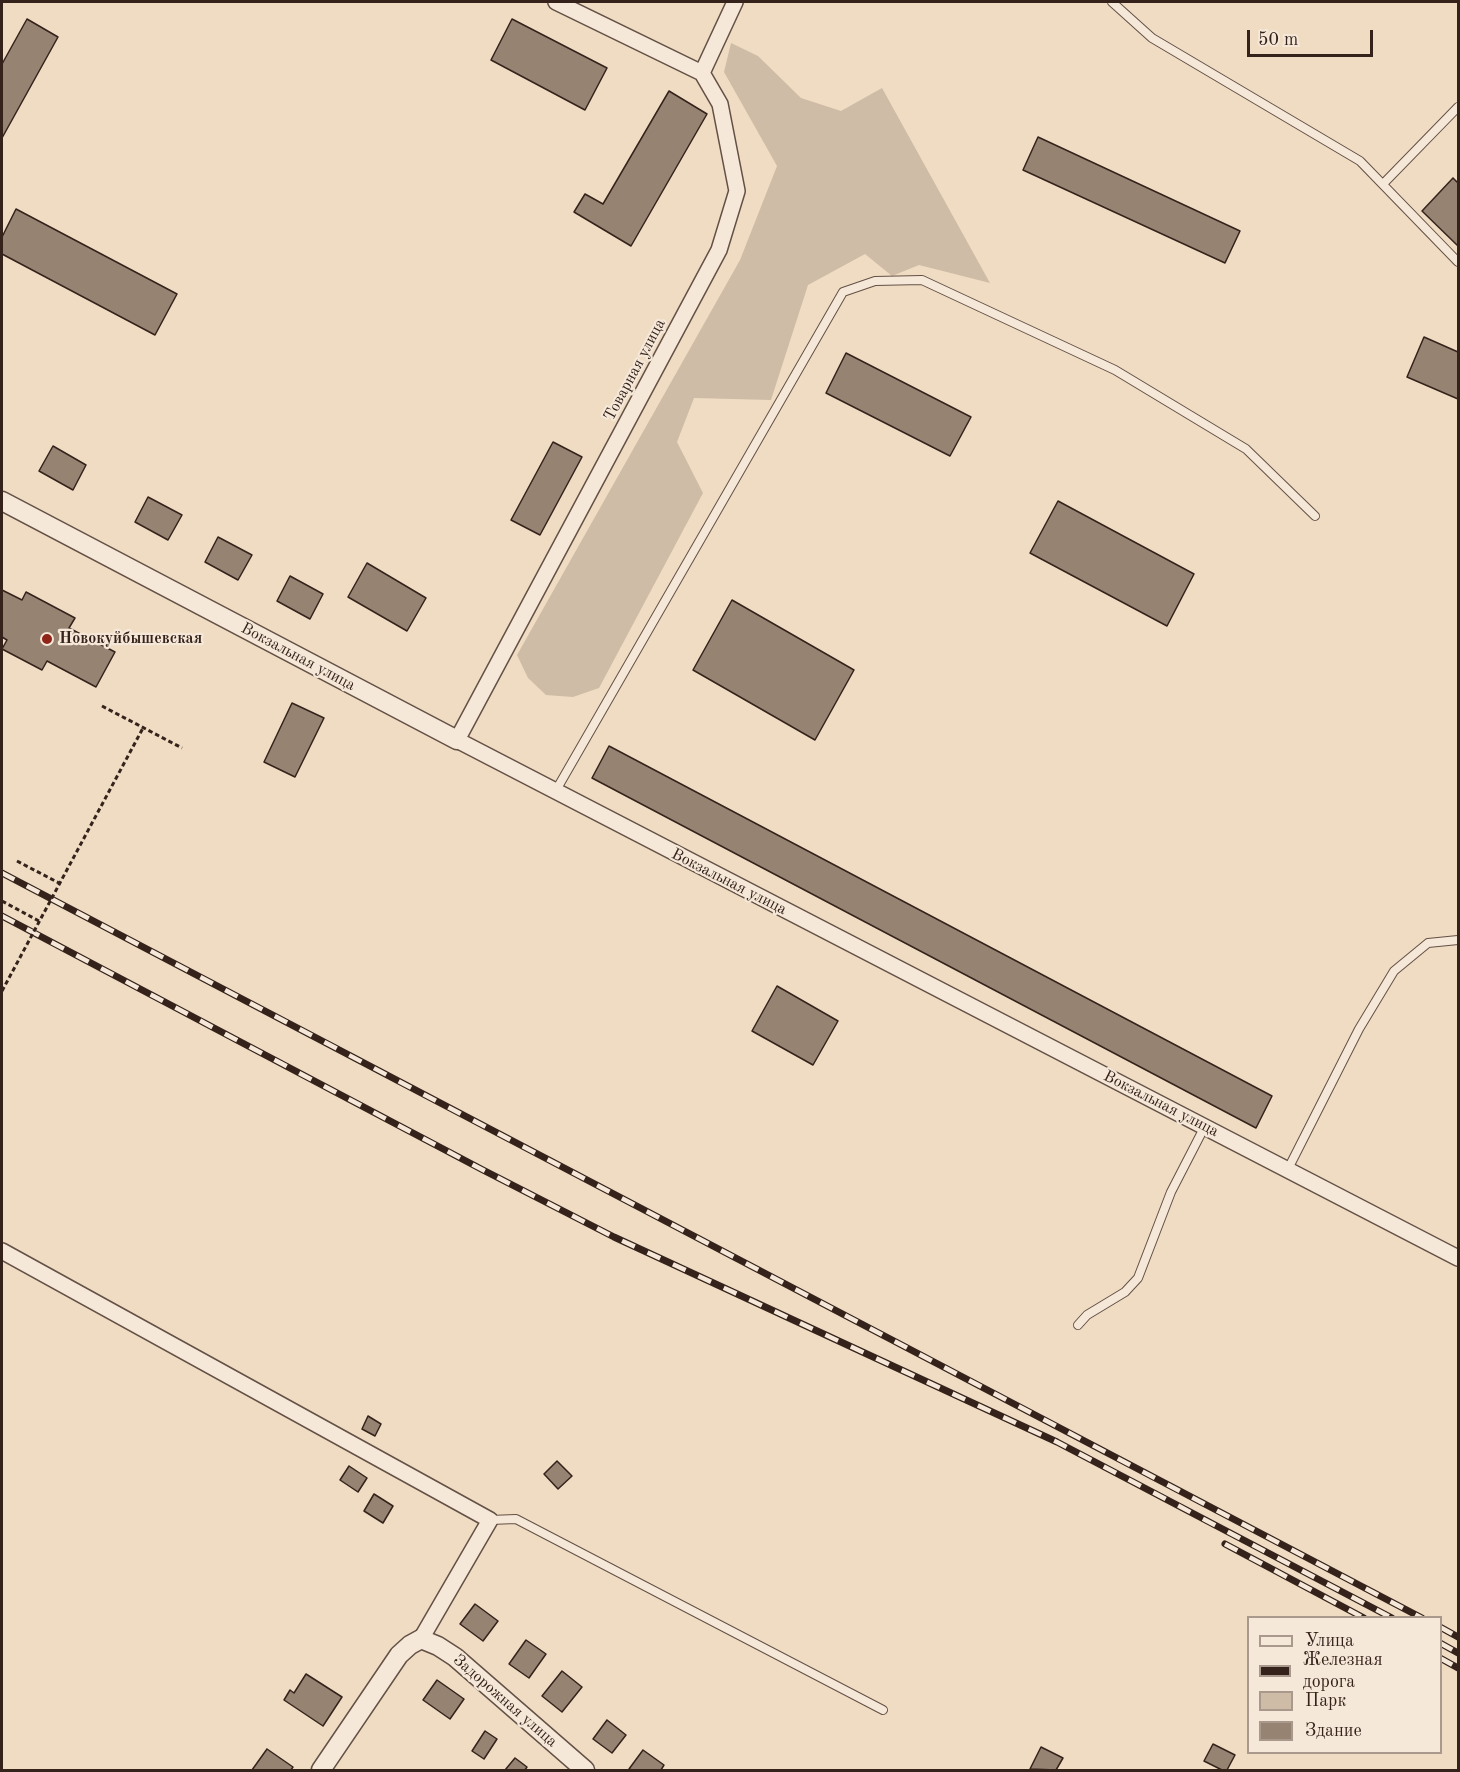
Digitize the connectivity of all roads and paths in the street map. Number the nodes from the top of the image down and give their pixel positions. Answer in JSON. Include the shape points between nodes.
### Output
{"nodes":[{"id":1,"x":556,"y":2,"type":"edge"},
{"id":2,"x":735,"y":2,"type":"edge"},
{"id":3,"x":1112,"y":2,"type":"edge"},
{"id":4,"x":702,"y":73,"type":"junction"},
{"id":5,"x":1458,"y":107,"type":"edge"},
{"id":6,"x":1383,"y":184,"type":"junction"},
{"id":7,"x":1458,"y":262,"type":"edge"},
{"id":8,"x":2,"y":501,"type":"edge"},
{"id":9,"x":1316,"y":516,"type":"dead end"},
{"id":10,"x":102,"y":706,"type":"dead end"},
{"id":11,"x":143,"y":728,"type":"junction"},
{"id":12,"x":458,"y":740,"type":"junction"},
{"id":13,"x":182,"y":748,"type":"dead end"},
{"id":14,"x":555,"y":792,"type":"junction"},
{"id":15,"x":17,"y":861,"type":"dead end"},
{"id":16,"x":59,"y":883,"type":"junction"},
{"id":17,"x":2,"y":900,"type":"edge"},
{"id":18,"x":39,"y":921,"type":"junction"},
{"id":19,"x":1458,"y":940,"type":"edge"},
{"id":20,"x":2,"y":991,"type":"edge"},
{"id":21,"x":1205,"y":1126,"type":"junction"},
{"id":22,"x":1288,"y":1169,"type":"junction"},
{"id":23,"x":2,"y":1251,"type":"edge"},
{"id":24,"x":1458,"y":1258,"type":"edge"},
{"id":25,"x":1078,"y":1325,"type":"dead end"},
{"id":26,"x":490,"y":1520,"type":"junction"},
{"id":27,"x":422,"y":1639,"type":"junction"},
{"id":28,"x":883,"y":1710,"type":"dead end"},
{"id":29,"x":321,"y":1770,"type":"edge"},
{"id":30,"x":585,"y":1770,"type":"edge"}],
"edges":[{"from":1,"to":4,"type":"street"},
{"from":2,"to":4,"type":"street"},
{"from":3,"to":6,"type":"lane","via":[[1152,38],[1360,161]]},
{"from":4,"to":12,"type":"street","name":"Товарная улица","via":[[720,104],[737,191],[719,250]]},
{"from":5,"to":6,"type":"lane"},
{"from":6,"to":7,"type":"lane"},
{"from":8,"to":12,"type":"street","name":"Вокзальная улица"},
{"from":9,"to":14,"type":"lane","via":[[1246,449],[1115,370],[922,280],[875,281],[843,292]]},
{"from":10,"to":11,"type":"path"},
{"from":11,"to":13,"type":"path"},
{"from":11,"to":16,"type":"path","bridge":true},
{"from":12,"to":14,"type":"street","name":"Вокзальная улица"},
{"from":14,"to":21,"type":"street","name":"Вокзальная улица"},
{"from":15,"to":16,"type":"path"},
{"from":16,"to":18,"type":"path","bridge":true},
{"from":17,"to":18,"type":"path"},
{"from":18,"to":20,"type":"path","bridge":true},
{"from":19,"to":22,"type":"lane","via":[[1428,943],[1394,971],[1359,1029]]},
{"from":21,"to":22,"type":"street","name":"Вокзальная улица"},
{"from":21,"to":25,"type":"lane","via":[[1171,1191],[1137,1278],[1125,1292],[1087,1315]]},
{"from":22,"to":24,"type":"street","name":"Вокзальная улица"},
{"from":23,"to":26,"type":"street"},
{"from":26,"to":27,"type":"street"},
{"from":26,"to":28,"type":"lane","via":[[516,1519]]},
{"from":27,"to":29,"type":"street","via":[[399,1655]]},
{"from":27,"to":30,"type":"street","name":"Задорожная улица","via":[[455,1657]]}]}
